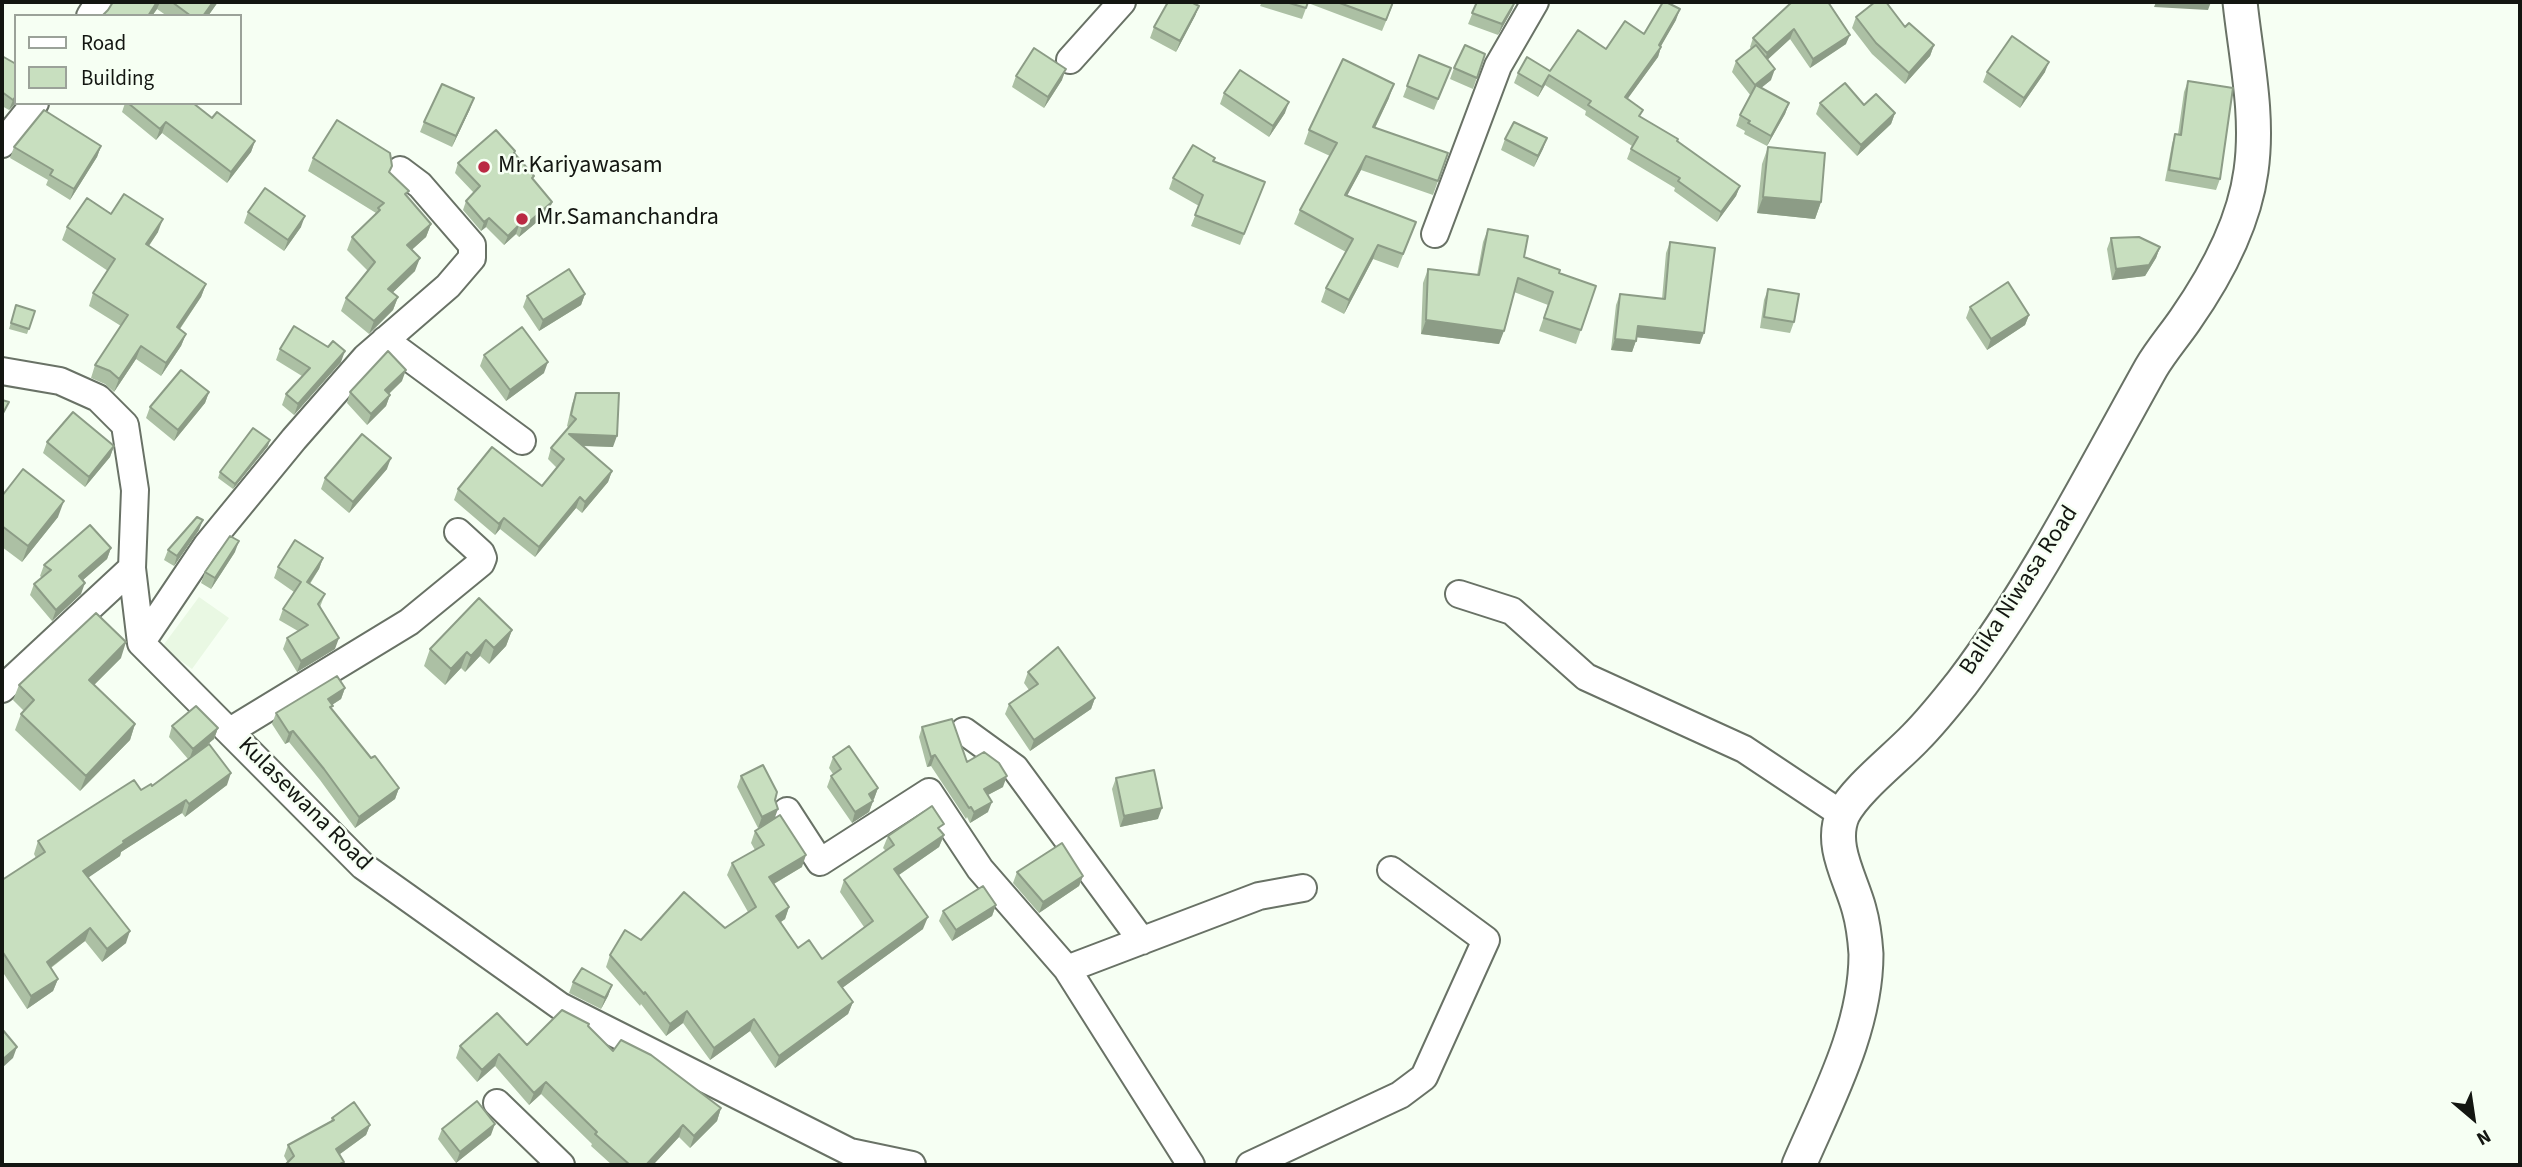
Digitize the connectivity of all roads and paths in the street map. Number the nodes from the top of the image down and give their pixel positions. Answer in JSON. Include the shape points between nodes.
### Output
{"nodes":[{"id":1,"x":1122,"y":2,"type":"edge"},
{"id":2,"x":1535,"y":2,"type":"edge"},
{"id":3,"x":2240,"y":2,"type":"edge"},
{"id":4,"x":1070,"y":60,"type":"dead end"},
{"id":5,"x":33,"y":105,"type":"edge"},
{"id":6,"x":2,"y":144,"type":"edge"},
{"id":7,"x":400,"y":170,"type":"dead end"},
{"id":8,"x":1435,"y":234,"type":"dead end"},
{"id":9,"x":375,"y":348,"type":"junction"},
{"id":10,"x":2,"y":370,"type":"edge"},
{"id":11,"x":522,"y":441,"type":"dead end"},
{"id":12,"x":458,"y":532,"type":"dead end"},
{"id":13,"x":132,"y":568,"type":"junction"},
{"id":14,"x":1459,"y":594,"type":"dead end"},
{"id":15,"x":141,"y":643,"type":"junction"},
{"id":16,"x":2,"y":689,"type":"edge"},
{"id":17,"x":230,"y":731,"type":"junction"},
{"id":18,"x":964,"y":731,"type":"dead end"},
{"id":19,"x":787,"y":811,"type":"dead end"},
{"id":20,"x":1843,"y":814,"type":"junction"},
{"id":21,"x":1391,"y":870,"type":"dead end"},
{"id":22,"x":1303,"y":888,"type":"dead end"},
{"id":23,"x":1142,"y":941,"type":"junction"},
{"id":24,"x":1067,"y":969,"type":"junction"},
{"id":25,"x":497,"y":1103,"type":"dead end"},
{"id":26,"x":847,"y":1158,"type":"edge"},
{"id":27,"x":561,"y":1165,"type":"edge"},
{"id":28,"x":912,"y":1165,"type":"edge"},
{"id":29,"x":1191,"y":1165,"type":"edge"},
{"id":30,"x":1250,"y":1165,"type":"edge"},
{"id":31,"x":1799,"y":1165,"type":"edge"}],
"edges":[{"from":1,"to":4,"type":"street"},
{"from":2,"to":8,"type":"street","via":[[1498,66]]},
{"from":3,"to":20,"type":"street","name":"Balika Niwasa Road","via":[[2255,122],[2251,173],[2239,220],[2218,265],[2154,364],[2020,598],[1962,683]]},
{"from":5,"to":6,"type":"street"},
{"from":7,"to":9,"type":"street","via":[[420,185],[472,245],[472,258],[448,286]]},
{"from":9,"to":11,"type":"street"},
{"from":9,"to":15,"type":"street","via":[[207,545]]},
{"from":10,"to":13,"type":"street","via":[[60,381],[98,398],[125,425],[135,489]]},
{"from":12,"to":17,"type":"street","via":[[481,553],[481,563],[409,622]]},
{"from":13,"to":15,"type":"street"},
{"from":13,"to":16,"type":"street"},
{"from":14,"to":20,"type":"street","via":[[1512,611],[1586,677],[1744,749]]},
{"from":15,"to":17,"type":"street","name":"Kulasewana Road"},
{"from":17,"to":26,"type":"street","name":"Kulasewana Road","via":[[363,866],[560,1006]]},
{"from":18,"to":23,"type":"street","via":[[1015,768]]},
{"from":19,"to":24,"type":"street","via":[[820,862],[929,792],[980,869]]},
{"from":20,"to":31,"type":"street","via":[[1840,854],[1864,936],[1863,982],[1858,1021]]},
{"from":21,"to":30,"type":"street","via":[[1486,940],[1424,1077],[1400,1095]]},
{"from":22,"to":23,"type":"street","via":[[1259,896]]},
{"from":23,"to":24,"type":"street"},
{"from":24,"to":29,"type":"street"},
{"from":25,"to":27,"type":"street"},
{"from":26,"to":28,"type":"street","name":"Kulasewana Road"}]}
